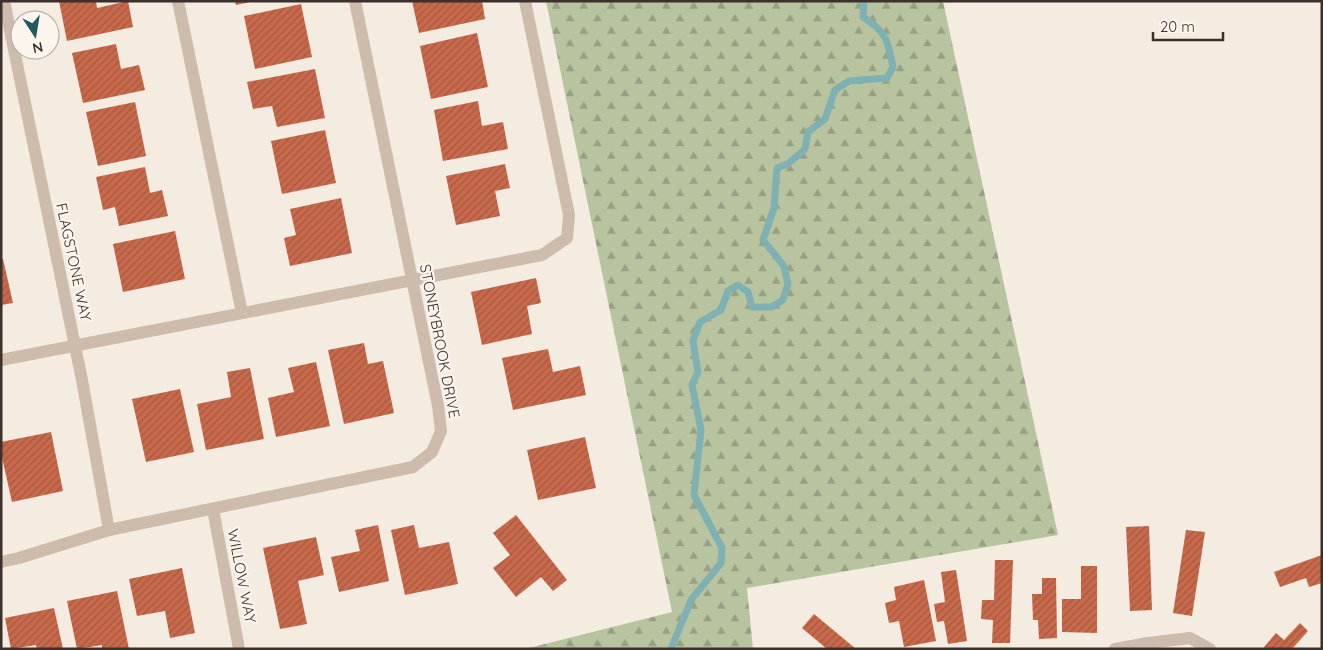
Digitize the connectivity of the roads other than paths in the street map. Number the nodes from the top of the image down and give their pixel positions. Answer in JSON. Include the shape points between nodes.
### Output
{"nodes":[{"id":1,"x":4,"y":1,"type":"edge"},
{"id":2,"x":178,"y":1,"type":"edge"},
{"id":3,"x":355,"y":1,"type":"edge"},
{"id":4,"x":525,"y":1,"type":"edge"},
{"id":5,"x":412,"y":280,"type":"junction"},
{"id":6,"x":242,"y":313,"type":"junction"},
{"id":7,"x":75,"y":346,"type":"junction"},
{"id":8,"x":1,"y":360,"type":"edge"},
{"id":9,"x":213,"y":509,"type":"junction"},
{"id":10,"x":109,"y":530,"type":"junction"},
{"id":11,"x":1,"y":562,"type":"edge"},
{"id":12,"x":239,"y":649,"type":"edge"},
{"id":13,"x":1115,"y":649,"type":"edge"},
{"id":14,"x":1210,"y":649,"type":"edge"}],
"edges":[{"from":1,"to":7,"type":"street","name":"FLAGSTONE WAY"},
{"from":2,"to":6,"type":"street"},
{"from":3,"to":5,"type":"street","name":"STONEYBROOK DRIVE"},
{"from":4,"to":5,"type":"street","via":[[569,216],[567,238],[542,255]]},
{"from":5,"to":6,"type":"street"},
{"from":5,"to":9,"type":"street","name":"STONEYBROOK DRIVE","via":[[441,430],[432,452],[413,468]]},
{"from":6,"to":7,"type":"street"},
{"from":7,"to":8,"type":"street"},
{"from":7,"to":10,"type":"street","name":"FLAGSTONE WAY"},
{"from":9,"to":10,"type":"street","name":"STONEYBROOK DRIVE"},
{"from":9,"to":12,"type":"street","name":"WILLOW WAY"},
{"from":10,"to":11,"type":"street","name":"STONEYBROOK DRIVE"},
{"from":13,"to":14,"type":"street","via":[[1190,638]]}]}
